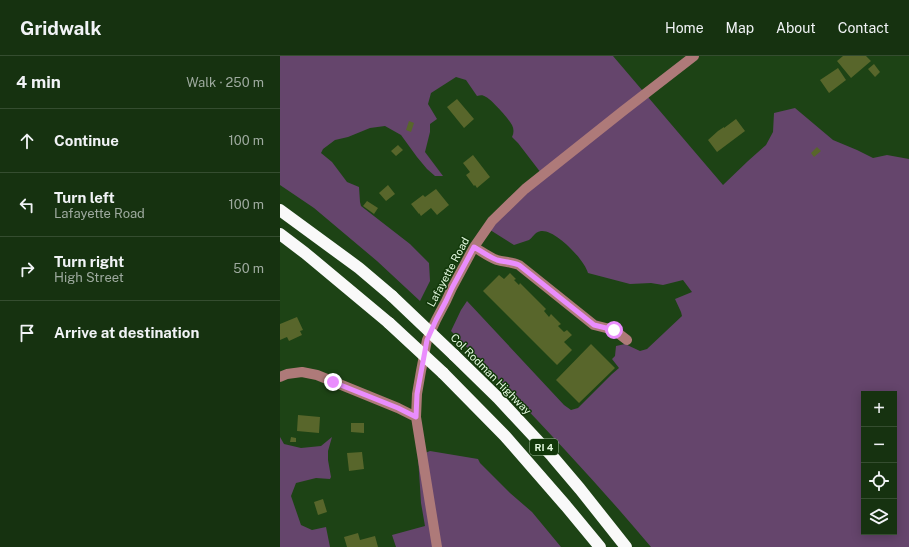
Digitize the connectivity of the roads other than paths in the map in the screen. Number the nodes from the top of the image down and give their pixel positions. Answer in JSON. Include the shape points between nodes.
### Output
{"nodes":[{"id":1,"x":694,"y":56,"type":"edge"},
{"id":2,"x":280,"y":210,"type":"edge"},
{"id":3,"x":280,"y":234,"type":"edge"},
{"id":4,"x":474,"y":247,"type":"junction"},
{"id":5,"x":627,"y":340,"type":"dead end"},
{"id":6,"x":280,"y":377,"type":"edge"},
{"id":7,"x":416,"y":417,"type":"junction"},
{"id":8,"x":437,"y":547,"type":"edge"},
{"id":9,"x":600,"y":547,"type":"edge"},
{"id":10,"x":626,"y":547,"type":"edge"}],
"edges":[{"from":1,"to":4,"type":"street","name":"Lafayette Road","via":[[525,189],[492,221]]},
{"from":2,"to":10,"type":"highway","name":"Col Rodman Highway","number":"RI 4","bridge":true,"via":[[359,268],[454,355],[552,456]]},
{"from":3,"to":9,"type":"highway","number":"RI 4","bridge":true,"via":[[389,323],[443,373],[505,436]]},
{"from":4,"to":5,"type":"street","via":[[496,259],[519,265],[594,325],[614,330]]},
{"from":4,"to":7,"type":"street","name":"Lafayette Road","via":[[427,340],[417,394]]},
{"from":6,"to":7,"type":"street","via":[[302,372],[317,375]]},
{"from":7,"to":8,"type":"street","name":"Lafayette Road"}]}
